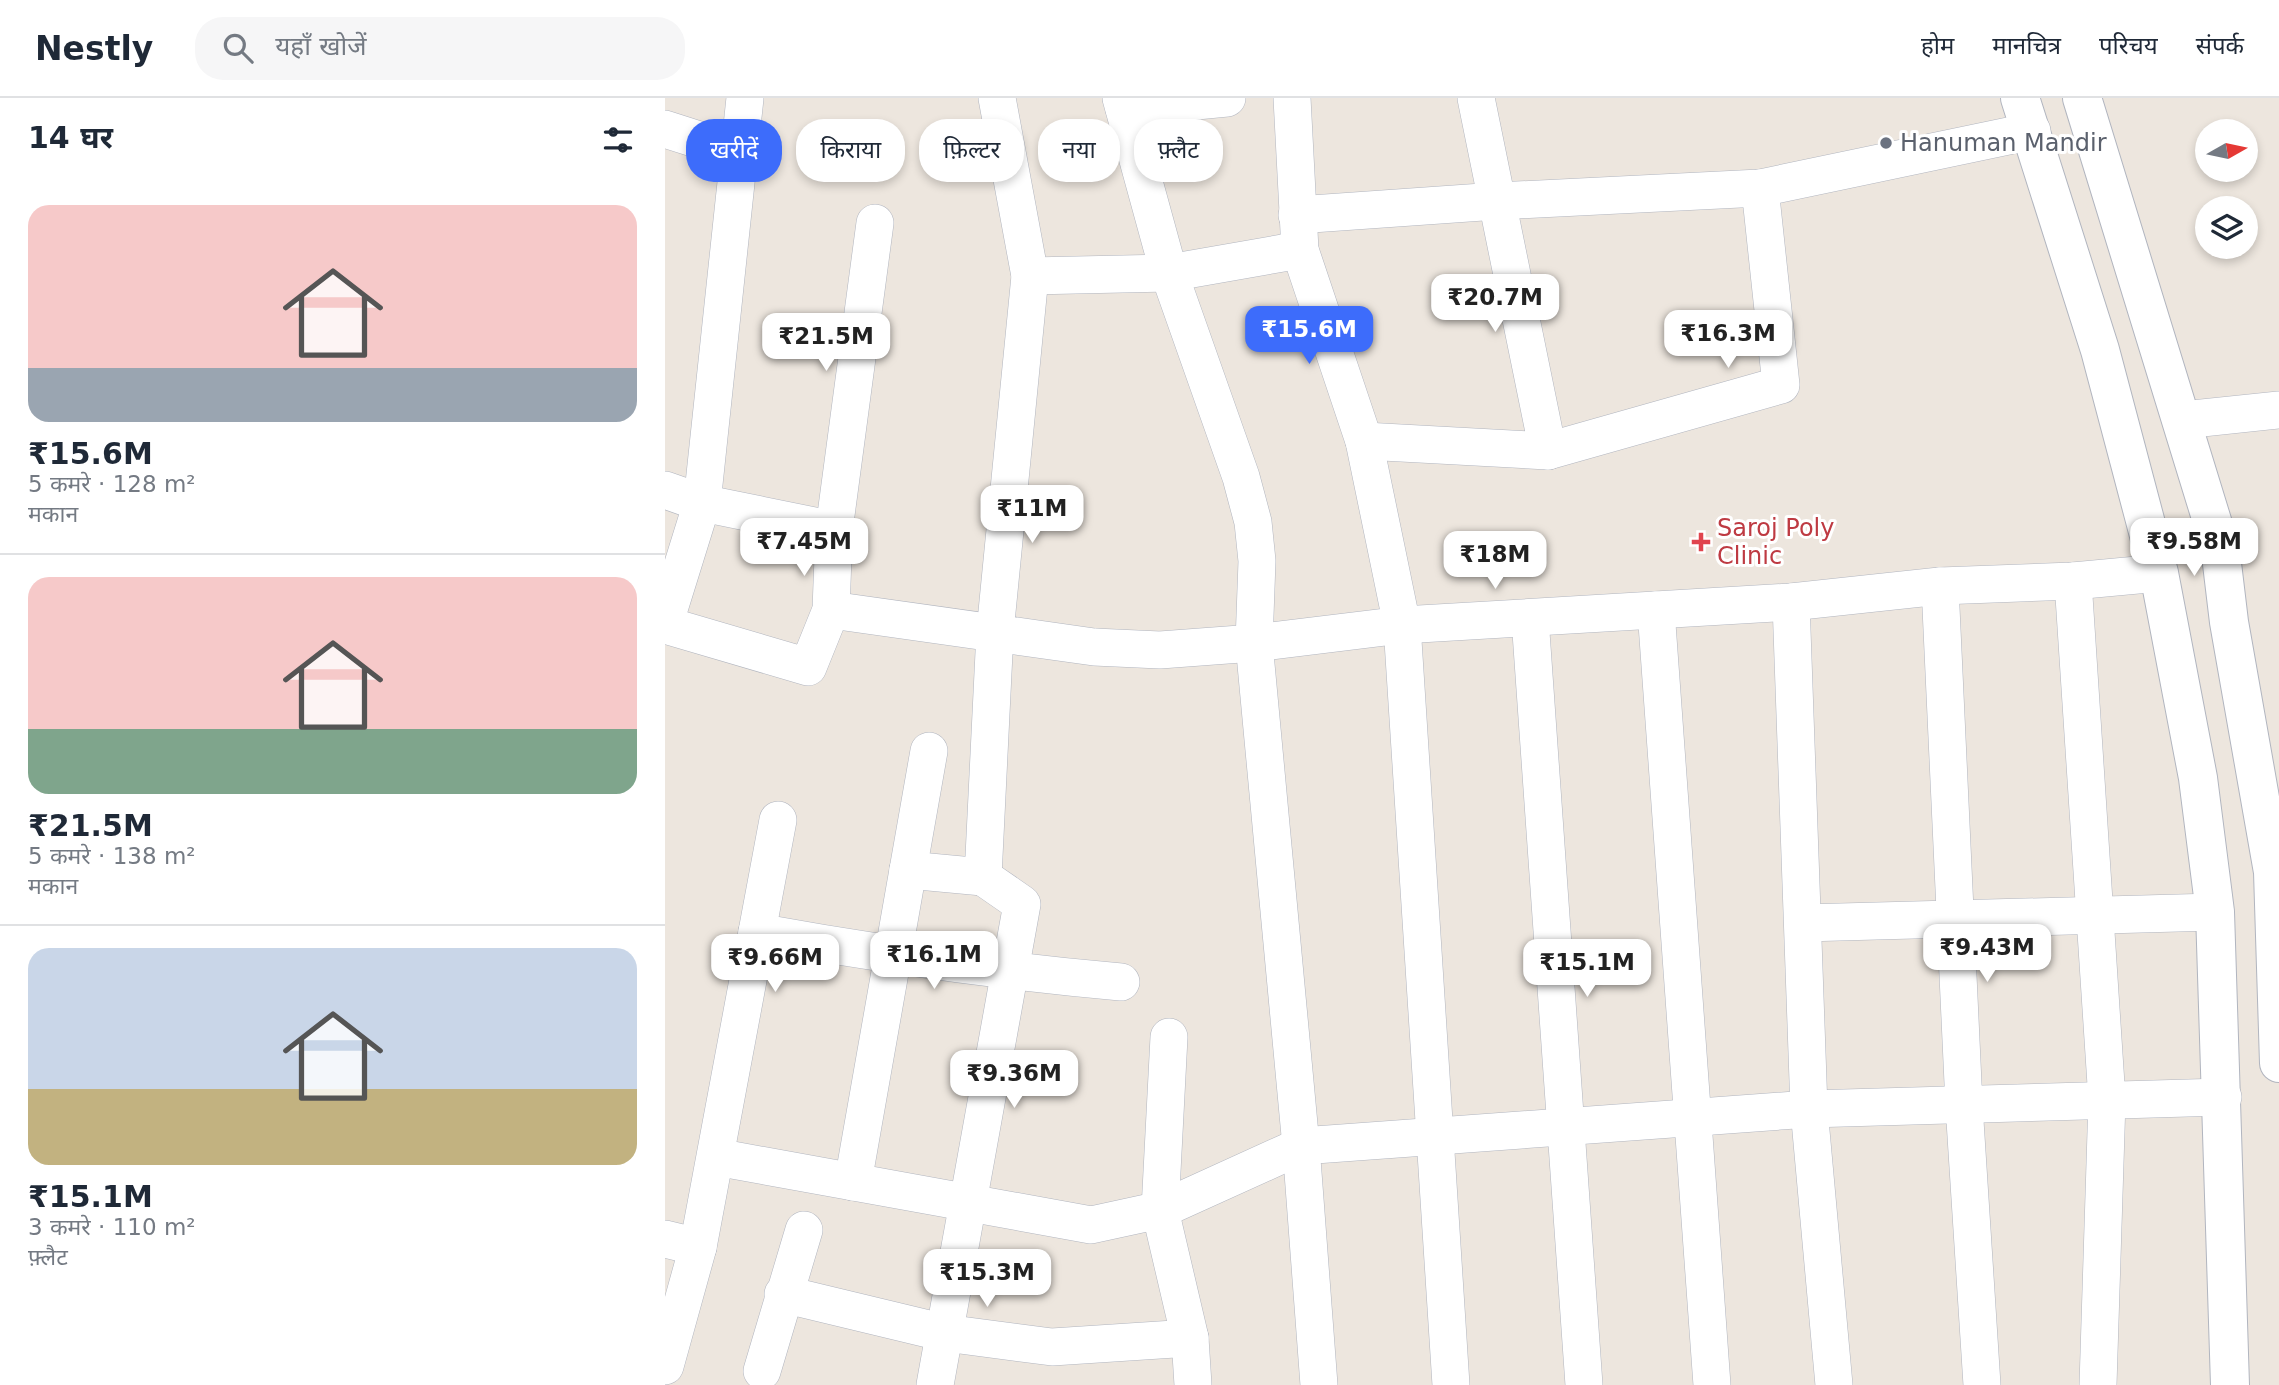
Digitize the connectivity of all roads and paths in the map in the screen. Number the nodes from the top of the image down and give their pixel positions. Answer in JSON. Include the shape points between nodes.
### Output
{"nodes":[{"id":1,"x":745,"y":98,"type":"edge"},
{"id":2,"x":997,"y":98,"type":"edge"},
{"id":3,"x":1227,"y":98,"type":"edge"},
{"id":4,"x":1292,"y":98,"type":"edge"},
{"id":5,"x":1476,"y":98,"type":"edge"},
{"id":6,"x":2083,"y":98,"type":"edge"},
{"id":7,"x":1123,"y":103,"type":"edge"},
{"id":8,"x":2026,"y":114,"type":"edge"},
{"id":9,"x":743,"y":119,"type":"edge"},
{"id":10,"x":665,"y":129,"type":"edge"},
{"id":11,"x":686,"y":136,"type":"edge"},
{"id":12,"x":737,"y":182,"type":"edge"},
{"id":13,"x":1760,"y":188,"type":"junction"},
{"id":14,"x":1497,"y":201,"type":"junction"},
{"id":15,"x":875,"y":223,"type":"dead end"},
{"id":16,"x":1299,"y":232,"type":"junction"},
{"id":17,"x":1170,"y":273,"type":"junction"},
{"id":18,"x":1030,"y":276,"type":"junction"},
{"id":19,"x":2279,"y":410,"type":"edge"},
{"id":20,"x":2183,"y":420,"type":"junction"},
{"id":21,"x":1364,"y":441,"type":"junction"},
{"id":22,"x":1548,"y":451,"type":"junction"},
{"id":23,"x":665,"y":490,"type":"edge"},
{"id":24,"x":702,"y":503,"type":"junction"},
{"id":25,"x":834,"y":530,"type":"junction"},
{"id":26,"x":2159,"y":573,"type":"junction"},
{"id":27,"x":2073,"y":582,"type":"junction"},
{"id":28,"x":1940,"y":586,"type":"junction"},
{"id":29,"x":1791,"y":602,"type":"junction"},
{"id":30,"x":831,"y":610,"type":"junction"},
{"id":31,"x":1656,"y":610,"type":"junction"},
{"id":32,"x":1530,"y":618,"type":"junction"},
{"id":33,"x":665,"y":623,"type":"edge"},
{"id":34,"x":1402,"y":625,"type":"junction"},
{"id":35,"x":995,"y":632,"type":"junction"},
{"id":36,"x":1254,"y":643,"type":"junction"},
{"id":37,"x":929,"y":751,"type":"dead end"},
{"id":38,"x":778,"y":820,"type":"dead end"},
{"id":39,"x":908,"y":870,"type":"junction"},
{"id":40,"x":2276,"y":872,"type":"edge"},
{"id":41,"x":983,"y":877,"type":"junction"},
{"id":42,"x":2215,"y":912,"type":"junction"},
{"id":43,"x":2095,"y":913,"type":"junction"},
{"id":44,"x":1956,"y":920,"type":"junction"},
{"id":45,"x":1803,"y":923,"type":"junction"},
{"id":46,"x":757,"y":932,"type":"junction"},
{"id":47,"x":893,"y":957,"type":"junction"},
{"id":48,"x":1010,"y":972,"type":"junction"},
{"id":49,"x":1121,"y":982,"type":"dead end"},
{"id":50,"x":1169,"y":1037,"type":"dead end"},
{"id":51,"x":2278,"y":1045,"type":"edge"},
{"id":52,"x":2223,"y":1097,"type":"junction"},
{"id":53,"x":2107,"y":1100,"type":"junction"},
{"id":54,"x":1964,"y":1105,"type":"junction"},
{"id":55,"x":1809,"y":1110,"type":"junction"},
{"id":56,"x":1695,"y":1118,"type":"junction"},
{"id":57,"x":1568,"y":1127,"type":"junction"},
{"id":58,"x":1433,"y":1137,"type":"junction"},
{"id":59,"x":1301,"y":1146,"type":"junction"},
{"id":60,"x":716,"y":1157,"type":"junction"},
{"id":61,"x":853,"y":1182,"type":"junction"},
{"id":62,"x":968,"y":1203,"type":"junction"},
{"id":63,"x":1160,"y":1210,"type":"junction"},
{"id":64,"x":804,"y":1230,"type":"dead end"},
{"id":65,"x":681,"y":1243,"type":"edge"},
{"id":66,"x":783,"y":1293,"type":"junction"},
{"id":67,"x":945,"y":1333,"type":"junction"},
{"id":68,"x":1190,"y":1338,"type":"junction"},
{"id":69,"x":665,"y":1366,"type":"edge"},
{"id":70,"x":762,"y":1371,"type":"dead end"},
{"id":71,"x":935,"y":1385,"type":"edge"},
{"id":72,"x":1193,"y":1385,"type":"edge"},
{"id":73,"x":1319,"y":1385,"type":"edge"},
{"id":74,"x":1451,"y":1385,"type":"edge"},
{"id":75,"x":1584,"y":1385,"type":"edge"},
{"id":76,"x":1712,"y":1385,"type":"edge"},
{"id":77,"x":1834,"y":1385,"type":"edge"},
{"id":78,"x":1982,"y":1385,"type":"edge"},
{"id":79,"x":2098,"y":1385,"type":"edge"},
{"id":80,"x":2231,"y":1385,"type":"edge"}],
"edges":[{"from":1,"to":9,"type":"street"},
{"from":2,"to":18,"type":"street"},
{"from":3,"to":7,"type":"street"},
{"from":4,"to":16,"type":"street"},
{"from":5,"to":14,"type":"street"},
{"from":6,"to":20,"type":"main road"},
{"from":7,"to":17,"type":"street"},
{"from":8,"to":13,"type":"street"},
{"from":8,"to":26,"type":"main road","via":[[2100,350]]},
{"from":10,"to":11,"type":"street"},
{"from":12,"to":24,"type":"street"},
{"from":13,"to":14,"type":"street"},
{"from":13,"to":22,"type":"street","via":[[1781,385]]},
{"from":14,"to":16,"type":"street"},
{"from":14,"to":22,"type":"street"},
{"from":15,"to":25,"type":"street"},
{"from":16,"to":17,"type":"street"},
{"from":16,"to":21,"type":"street"},
{"from":17,"to":18,"type":"street"},
{"from":17,"to":36,"type":"street","via":[[1253,522],[1257,561]]},
{"from":18,"to":35,"type":"street"},
{"from":19,"to":20,"type":"street"},
{"from":20,"to":40,"type":"main road","via":[[2220,547],[2229,622]]},
{"from":21,"to":22,"type":"street"},
{"from":21,"to":34,"type":"street"},
{"from":23,"to":24,"type":"street"},
{"from":24,"to":25,"type":"street"},
{"from":24,"to":33,"type":"street"},
{"from":25,"to":30,"type":"street"},
{"from":26,"to":27,"type":"street"},
{"from":26,"to":42,"type":"main road","via":[[2198,778]]},
{"from":27,"to":28,"type":"street"},
{"from":27,"to":43,"type":"street"},
{"from":28,"to":29,"type":"street"},
{"from":28,"to":44,"type":"street"},
{"from":29,"to":31,"type":"street"},
{"from":29,"to":45,"type":"street"},
{"from":30,"to":33,"type":"street","via":[[808,667]]},
{"from":30,"to":35,"type":"street"},
{"from":31,"to":32,"type":"street"},
{"from":31,"to":56,"type":"street"},
{"from":32,"to":34,"type":"street"},
{"from":32,"to":57,"type":"street"},
{"from":34,"to":36,"type":"street"},
{"from":34,"to":58,"type":"street"},
{"from":35,"to":36,"type":"street","via":[[1094,647],[1160,650]]},
{"from":35,"to":41,"type":"street"},
{"from":36,"to":59,"type":"street"},
{"from":37,"to":39,"type":"street"},
{"from":38,"to":46,"type":"street"},
{"from":39,"to":41,"type":"street"},
{"from":39,"to":47,"type":"street"},
{"from":40,"to":51,"type":"main road"},
{"from":41,"to":48,"type":"street","via":[[1022,904]]},
{"from":42,"to":43,"type":"street"},
{"from":42,"to":52,"type":"main road"},
{"from":43,"to":44,"type":"street"},
{"from":43,"to":53,"type":"street"},
{"from":44,"to":45,"type":"street"},
{"from":44,"to":54,"type":"street"},
{"from":45,"to":55,"type":"street"},
{"from":46,"to":47,"type":"street"},
{"from":46,"to":60,"type":"street"},
{"from":47,"to":48,"type":"street"},
{"from":47,"to":61,"type":"street"},
{"from":48,"to":49,"type":"street"},
{"from":48,"to":62,"type":"street"},
{"from":50,"to":63,"type":"street"},
{"from":52,"to":53,"type":"street"},
{"from":52,"to":80,"type":"main road"},
{"from":53,"to":54,"type":"street"},
{"from":53,"to":79,"type":"street"},
{"from":54,"to":55,"type":"street"},
{"from":54,"to":78,"type":"street"},
{"from":55,"to":56,"type":"street"},
{"from":55,"to":77,"type":"street"},
{"from":56,"to":57,"type":"street"},
{"from":56,"to":76,"type":"street"},
{"from":57,"to":58,"type":"street"},
{"from":57,"to":75,"type":"street"},
{"from":58,"to":59,"type":"street"},
{"from":58,"to":74,"type":"street"},
{"from":59,"to":63,"type":"street"},
{"from":59,"to":73,"type":"street"},
{"from":60,"to":61,"type":"street"},
{"from":60,"to":65,"type":"street"},
{"from":61,"to":62,"type":"street"},
{"from":62,"to":63,"type":"street","via":[[1091,1226]]},
{"from":62,"to":67,"type":"street"},
{"from":63,"to":68,"type":"street"},
{"from":64,"to":66,"type":"street"},
{"from":65,"to":69,"type":"street"},
{"from":66,"to":67,"type":"street"},
{"from":66,"to":70,"type":"street"},
{"from":67,"to":68,"type":"street","via":[[1052,1347]]},
{"from":67,"to":71,"type":"street"},
{"from":68,"to":72,"type":"street"}]}
